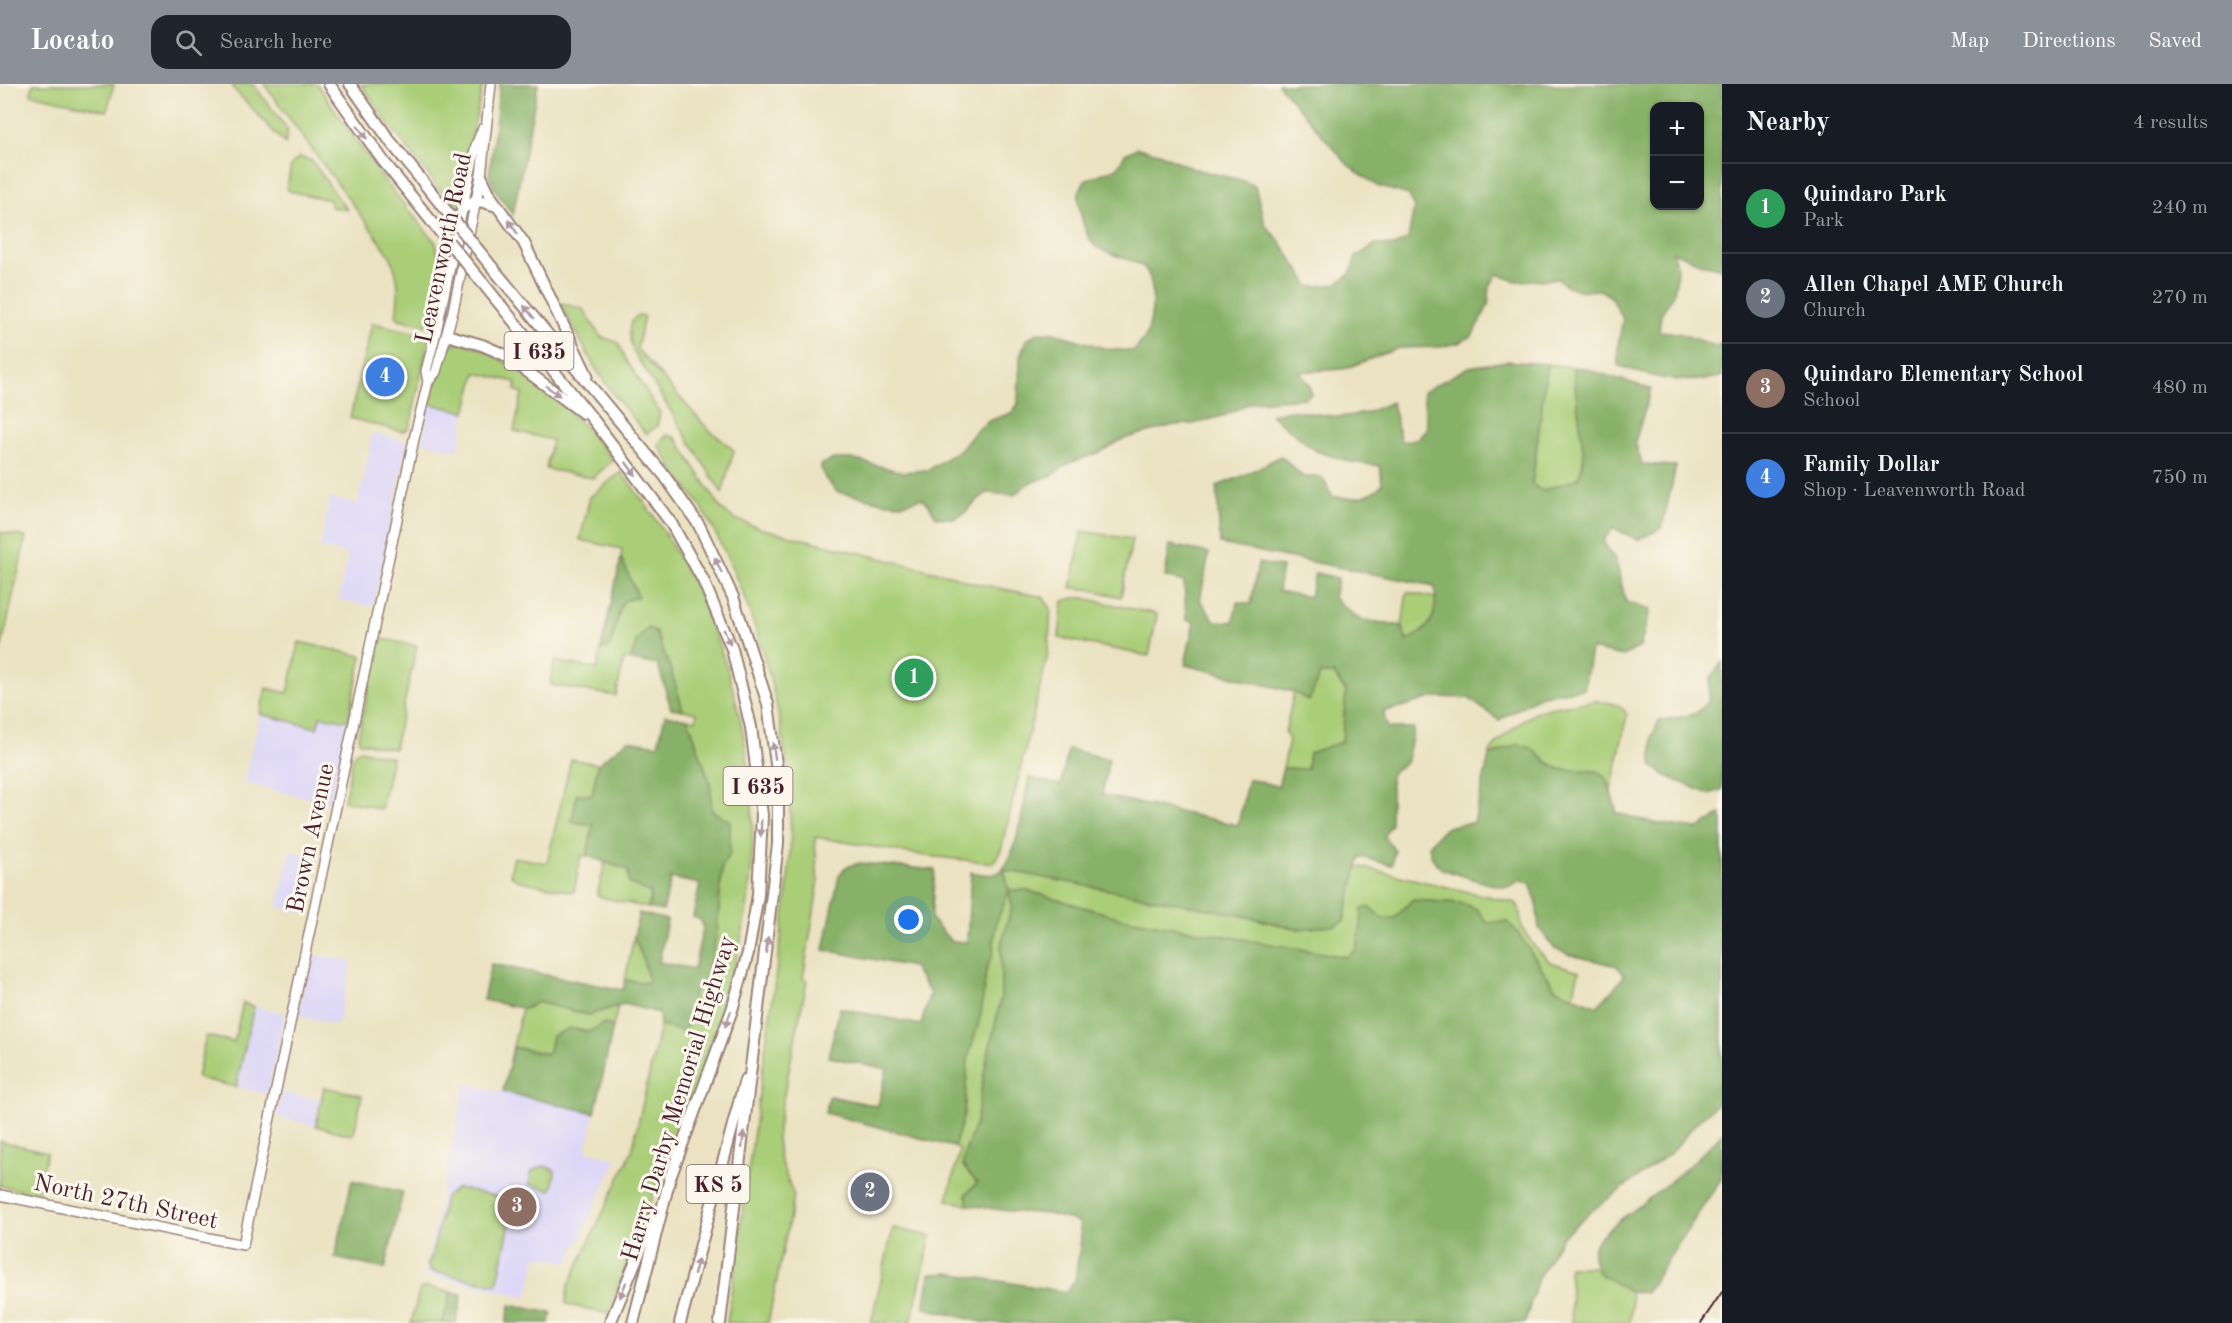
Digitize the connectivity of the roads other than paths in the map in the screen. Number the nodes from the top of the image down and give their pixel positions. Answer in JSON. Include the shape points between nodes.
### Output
{"nodes":[{"id":1,"x":329,"y":84,"type":"edge"},
{"id":2,"x":351,"y":84,"type":"edge"},
{"id":3,"x":491,"y":84,"type":"edge"},
{"id":4,"x":486,"y":120,"type":"junction"},
{"id":5,"x":481,"y":176,"type":"junction"},
{"id":6,"x":476,"y":200,"type":"junction"},
{"id":7,"x":497,"y":206,"type":"junction"},
{"id":8,"x":462,"y":209,"type":"junction"},
{"id":9,"x":442,"y":334,"type":"junction"},
{"id":10,"x":593,"y":389,"type":"junction"},
{"id":11,"x":596,"y":422,"type":"junction"},
{"id":12,"x":414,"y":439,"type":"joint"},
{"id":13,"x":755,"y":1045,"type":"junction"},
{"id":14,"x":670,"y":1178,"type":"junction"},
{"id":15,"x":0,"y":1195,"type":"edge"},
{"id":16,"x":243,"y":1245,"type":"joint"},
{"id":17,"x":610,"y":1323,"type":"edge"},
{"id":18,"x":633,"y":1323,"type":"edge"},
{"id":19,"x":680,"y":1323,"type":"edge"},
{"id":20,"x":720,"y":1323,"type":"edge"}],
"edges":[{"from":1,"to":11,"type":"highway","name":"Harry Darby Memorial Highway","number":"I 635","one_way":true,"bridge":true,"via":[[384,162]]},
{"from":10,"to":2,"type":"highway","name":"Harry Darby Memorial Highway","number":"I 635","one_way":true,"bridge":true,"via":[[390,141]]},
{"from":3,"to":4,"type":"main road","name":"Leavenworth Road"},
{"from":4,"to":5,"type":"main road","name":"Leavenworth Road"},
{"from":4,"to":8,"type":"main road","name":"Leavenworth Road","via":[[476,145]]},
{"from":5,"to":6,"type":"main road","name":"Leavenworth Road"},
{"from":5,"to":7,"type":"highway"},
{"from":6,"to":7,"type":"highway"},
{"from":6,"to":8,"type":"highway"},
{"from":6,"to":9,"type":"main road","name":"Leavenworth Road"},
{"from":10,"to":7,"type":"highway","one_way":true,"via":[[524,243]]},
{"from":8,"to":9,"type":"main road","name":"Leavenworth Road"},
{"from":9,"to":11,"type":"highway","one_way":true,"via":[[505,356]]},
{"from":9,"to":12,"type":"main road","name":"Leavenworth Road","via":[[435,372],[428,382]]},
{"from":13,"to":10,"type":"highway","name":"Harry Darby Memorial Highway","number":"I 635","one_way":true,"via":[[778,844],[778,778],[768,705],[733,597],[699,525],[664,475]]},
{"from":11,"to":14,"type":"highway","name":"Harry Darby Memorial Highway","number":"I 635","one_way":true,"via":[[671,523],[703,580],[732,649],[751,727],[762,815],[758,895],[748,953],[732,1010]]},
{"from":12,"to":16,"type":"main road","name":"Brown Avenue"},
{"from":19,"to":13,"type":"highway","number":"KS 5","one_way":true},
{"from":20,"to":13,"type":"highway","name":"Harry Darby Memorial Highway","number":"I 635","one_way":true},
{"from":14,"to":17,"type":"highway","number":"KS 5","one_way":true},
{"from":14,"to":18,"type":"highway","name":"Harry Darby Memorial Highway","number":"I 635"},
{"from":15,"to":16,"type":"main road","name":"North 27th Street"}]}
